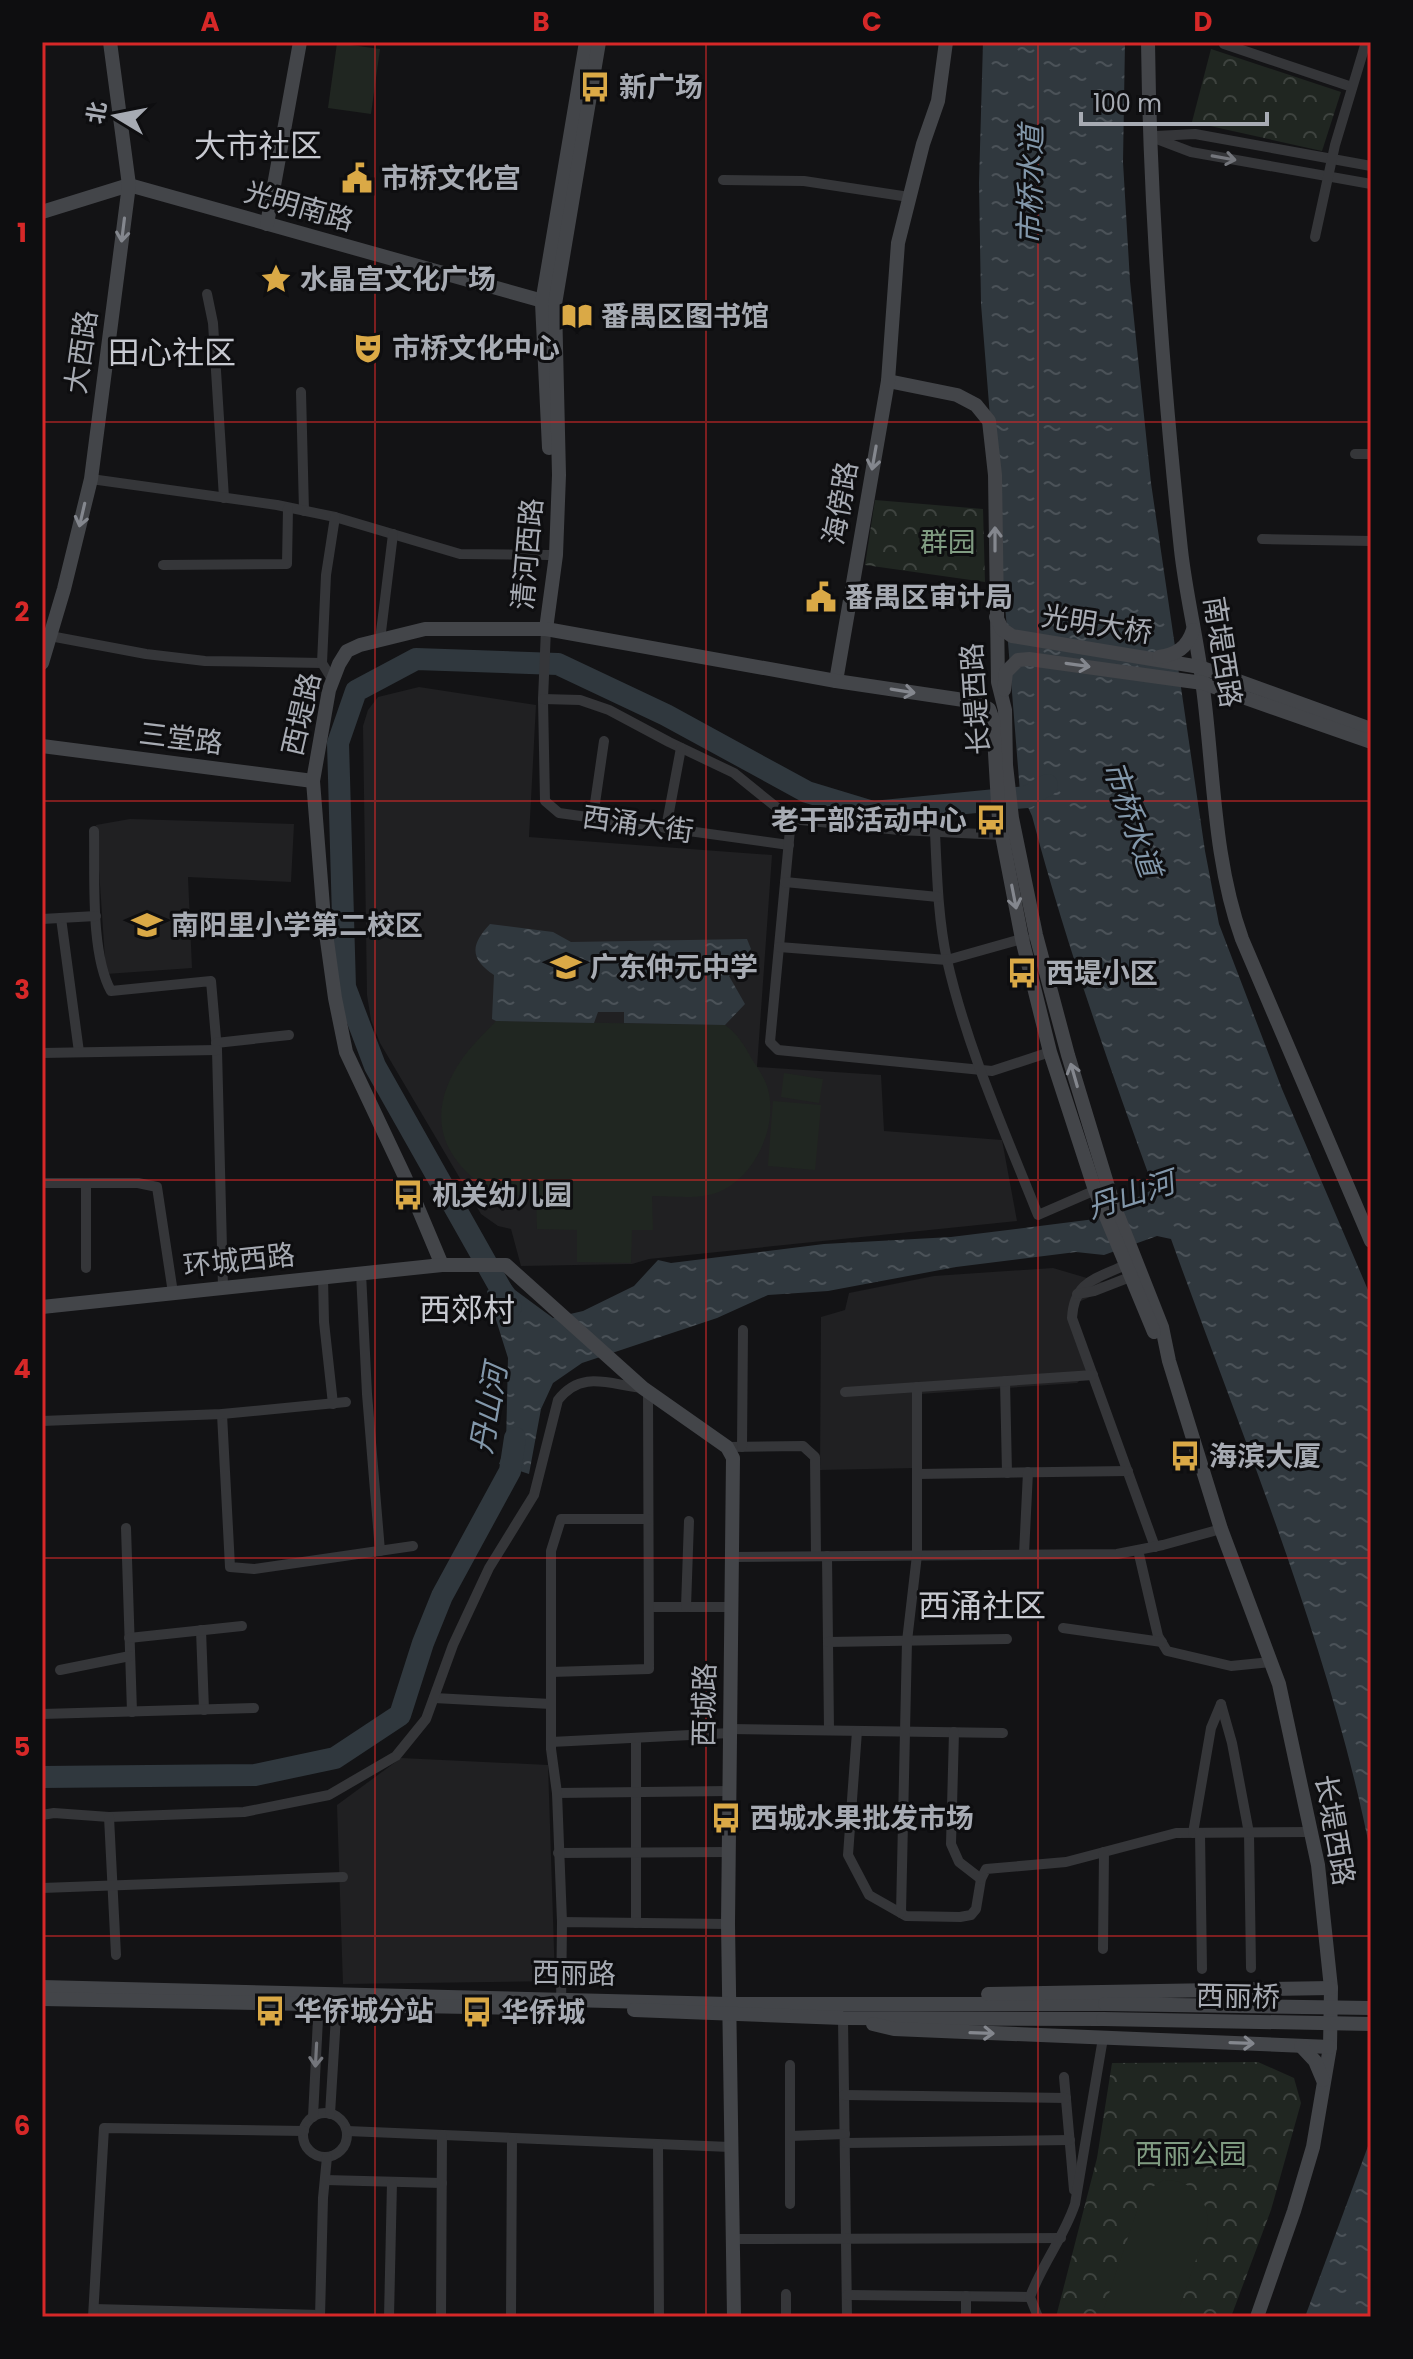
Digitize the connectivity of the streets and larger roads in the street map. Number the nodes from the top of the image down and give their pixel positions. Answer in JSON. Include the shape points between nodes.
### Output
{"nodes":[{"id":1,"x":110,"y":42,"type":"edge"},
{"id":2,"x":300,"y":42,"type":"edge"},
{"id":3,"x":586,"y":42,"type":"edge"},
{"id":4,"x":599,"y":42,"type":"edge"},
{"id":5,"x":946,"y":42,"type":"edge"},
{"id":6,"x":1148,"y":42,"type":"edge"},
{"id":7,"x":1224,"y":42,"type":"edge"},
{"id":8,"x":1366,"y":42,"type":"edge"},
{"id":9,"x":1352,"y":87,"type":"junction"},
{"id":10,"x":1149,"y":136,"type":"junction"},
{"id":11,"x":1333,"y":159,"type":"junction"},
{"id":12,"x":1371,"y":166,"type":"edge"},
{"id":13,"x":1329,"y":177,"type":"junction"},
{"id":14,"x":723,"y":180,"type":"dead end"},
{"id":15,"x":1371,"y":184,"type":"edge"},
{"id":16,"x":129,"y":185,"type":"junction"},
{"id":17,"x":909,"y":197,"type":"junction"},
{"id":18,"x":42,"y":212,"type":"edge"},
{"id":19,"x":267,"y":224,"type":"junction"},
{"id":20,"x":1315,"y":237,"type":"dead end"},
{"id":21,"x":207,"y":294,"type":"dead end"},
{"id":22,"x":549,"y":302,"type":"junction"},
{"id":23,"x":888,"y":381,"type":"junction"},
{"id":24,"x":301,"y":392,"type":"dead end"},
{"id":25,"x":1355,"y":454,"type":"dead end"},
{"id":26,"x":1371,"y":454,"type":"edge"},
{"id":27,"x":91,"y":479,"type":"junction"},
{"id":28,"x":224,"y":498,"type":"junction"},
{"id":29,"x":288,"y":508,"type":"junction"},
{"id":30,"x":304,"y":511,"type":"junction"},
{"id":31,"x":335,"y":517,"type":"junction"},
{"id":32,"x":393,"y":534,"type":"junction"},
{"id":33,"x":1262,"y":539,"type":"dead end"},
{"id":34,"x":1371,"y":541,"type":"edge"},
{"id":35,"x":549,"y":555,"type":"junction"},
{"id":36,"x":163,"y":565,"type":"dead end"},
{"id":37,"x":996,"y":617,"type":"junction"},
{"id":38,"x":1193,"y":628,"type":"junction"},
{"id":39,"x":546,"y":629,"type":"junction"},
{"id":40,"x":50,"y":636,"type":"junction"},
{"id":41,"x":380,"y":640,"type":"junction"},
{"id":42,"x":1151,"y":659,"type":"junction"},
{"id":43,"x":42,"y":663,"type":"edge"},
{"id":44,"x":322,"y":663,"type":"junction"},
{"id":45,"x":1193,"y":666,"type":"junction"},
{"id":46,"x":1002,"y":676,"type":"junction"},
{"id":47,"x":333,"y":681,"type":"junction"},
{"id":48,"x":836,"y":681,"type":"junction"},
{"id":49,"x":1196,"y":682,"type":"junction"},
{"id":50,"x":543,"y":699,"type":"junction"},
{"id":51,"x":970,"y":701,"type":"junction"},
{"id":52,"x":1371,"y":729,"type":"edge"},
{"id":53,"x":604,"y":741,"type":"dead end"},
{"id":54,"x":1371,"y":742,"type":"edge"},
{"id":55,"x":42,"y":746,"type":"edge"},
{"id":56,"x":681,"y":748,"type":"junction"},
{"id":57,"x":1000,"y":766,"type":"junction"},
{"id":58,"x":313,"y":781,"type":"junction"},
{"id":59,"x":593,"y":817,"type":"junction"},
{"id":60,"x":791,"y":819,"type":"junction"},
{"id":61,"x":1004,"y":824,"type":"junction"},
{"id":62,"x":666,"y":828,"type":"junction"},
{"id":63,"x":94,"y":831,"type":"dead end"},
{"id":64,"x":935,"y":832,"type":"junction"},
{"id":65,"x":789,"y":845,"type":"junction"},
{"id":66,"x":785,"y":882,"type":"junction"},
{"id":67,"x":938,"y":897,"type":"junction"},
{"id":68,"x":96,"y":916,"type":"junction"},
{"id":69,"x":61,"y":918,"type":"junction"},
{"id":70,"x":42,"y":919,"type":"edge"},
{"id":71,"x":1029,"y":937,"type":"junction"},
{"id":72,"x":779,"y":947,"type":"junction"},
{"id":73,"x":947,"y":960,"type":"junction"},
{"id":74,"x":289,"y":1035,"type":"dead end"},
{"id":75,"x":216,"y":1047,"type":"junction"},
{"id":76,"x":79,"y":1052,"type":"junction"},
{"id":77,"x":1050,"y":1052,"type":"junction"},
{"id":78,"x":42,"y":1053,"type":"edge"},
{"id":79,"x":980,"y":1070,"type":"junction"},
{"id":80,"x":42,"y":1183,"type":"edge"},
{"id":81,"x":86,"y":1183,"type":"junction"},
{"id":82,"x":1101,"y":1187,"type":"junction"},
{"id":83,"x":1371,"y":1241,"type":"edge"},
{"id":84,"x":1128,"y":1264,"type":"junction"},
{"id":85,"x":442,"y":1265,"type":"junction"},
{"id":86,"x":86,"y":1268,"type":"dead end"},
{"id":87,"x":361,"y":1273,"type":"junction"},
{"id":88,"x":323,"y":1277,"type":"junction"},
{"id":89,"x":223,"y":1288,"type":"junction"},
{"id":90,"x":173,"y":1293,"type":"junction"},
{"id":91,"x":42,"y":1307,"type":"edge"},
{"id":92,"x":743,"y":1330,"type":"dead end"},
{"id":93,"x":1169,"y":1361,"type":"junction"},
{"id":94,"x":1093,"y":1375,"type":"junction"},
{"id":95,"x":1005,"y":1381,"type":"junction"},
{"id":96,"x":917,"y":1387,"type":"junction"},
{"id":97,"x":646,"y":1390,"type":"junction"},
{"id":98,"x":845,"y":1392,"type":"dead end"},
{"id":99,"x":346,"y":1402,"type":"dead end"},
{"id":100,"x":333,"y":1404,"type":"junction"},
{"id":101,"x":222,"y":1414,"type":"junction"},
{"id":102,"x":42,"y":1421,"type":"edge"},
{"id":103,"x":727,"y":1447,"type":"junction"},
{"id":104,"x":742,"y":1447,"type":"junction"},
{"id":105,"x":1128,"y":1471,"type":"junction"},
{"id":106,"x":1028,"y":1472,"type":"junction"},
{"id":107,"x":1007,"y":1473,"type":"junction"},
{"id":108,"x":917,"y":1474,"type":"junction"},
{"id":109,"x":648,"y":1519,"type":"junction"},
{"id":110,"x":689,"y":1521,"type":"dead end"},
{"id":111,"x":126,"y":1528,"type":"dead end"},
{"id":112,"x":1221,"y":1529,"type":"junction"},
{"id":113,"x":413,"y":1546,"type":"dead end"},
{"id":114,"x":1155,"y":1547,"type":"junction"},
{"id":115,"x":1138,"y":1550,"type":"junction"},
{"id":116,"x":380,"y":1551,"type":"junction"},
{"id":117,"x":1024,"y":1554,"type":"junction"},
{"id":118,"x":917,"y":1555,"type":"junction"},
{"id":119,"x":822,"y":1556,"type":"junction"},
{"id":120,"x":732,"y":1557,"type":"junction"},
{"id":121,"x":649,"y":1607,"type":"junction"},
{"id":122,"x":686,"y":1607,"type":"junction"},
{"id":123,"x":732,"y":1607,"type":"junction"},
{"id":124,"x":242,"y":1626,"type":"dead end"},
{"id":125,"x":1063,"y":1628,"type":"dead end"},
{"id":126,"x":201,"y":1630,"type":"junction"},
{"id":127,"x":129,"y":1638,"type":"junction"},
{"id":128,"x":1007,"y":1639,"type":"dead end"},
{"id":129,"x":907,"y":1641,"type":"junction"},
{"id":130,"x":828,"y":1642,"type":"junction"},
{"id":131,"x":1162,"y":1642,"type":"junction"},
{"id":132,"x":130,"y":1656,"type":"junction"},
{"id":133,"x":1271,"y":1662,"type":"junction"},
{"id":134,"x":60,"y":1670,"type":"dead end"},
{"id":135,"x":551,"y":1672,"type":"junction"},
{"id":136,"x":434,"y":1698,"type":"junction"},
{"id":137,"x":551,"y":1704,"type":"junction"},
{"id":138,"x":254,"y":1708,"type":"dead end"},
{"id":139,"x":204,"y":1710,"type":"junction"},
{"id":140,"x":132,"y":1712,"type":"junction"},
{"id":141,"x":42,"y":1714,"type":"edge"},
{"id":142,"x":829,"y":1730,"type":"junction"},
{"id":143,"x":730,"y":1731,"type":"junction"},
{"id":144,"x":857,"y":1731,"type":"junction"},
{"id":145,"x":904,"y":1731,"type":"junction"},
{"id":146,"x":954,"y":1732,"type":"junction"},
{"id":147,"x":1003,"y":1733,"type":"dead end"},
{"id":148,"x":636,"y":1739,"type":"junction"},
{"id":149,"x":551,"y":1742,"type":"junction"},
{"id":150,"x":729,"y":1791,"type":"junction"},
{"id":151,"x":636,"y":1792,"type":"junction"},
{"id":152,"x":557,"y":1793,"type":"junction"},
{"id":153,"x":42,"y":1815,"type":"edge"},
{"id":154,"x":109,"y":1817,"type":"junction"},
{"id":155,"x":1311,"y":1832,"type":"junction"},
{"id":156,"x":1196,"y":1833,"type":"junction"},
{"id":157,"x":1249,"y":1833,"type":"junction"},
{"id":158,"x":636,"y":1852,"type":"junction"},
{"id":159,"x":729,"y":1852,"type":"junction"},
{"id":160,"x":1104,"y":1852,"type":"junction"},
{"id":161,"x":558,"y":1853,"type":"junction"},
{"id":162,"x":343,"y":1877,"type":"dead end"},
{"id":163,"x":981,"y":1879,"type":"junction"},
{"id":164,"x":112,"y":1885,"type":"junction"},
{"id":165,"x":42,"y":1888,"type":"edge"},
{"id":166,"x":901,"y":1913,"type":"junction"},
{"id":167,"x":562,"y":1922,"type":"junction"},
{"id":168,"x":636,"y":1923,"type":"junction"},
{"id":169,"x":728,"y":1924,"type":"junction"},
{"id":170,"x":1103,"y":1949,"type":"dead end"},
{"id":171,"x":116,"y":1955,"type":"dead end"},
{"id":172,"x":1251,"y":1968,"type":"dead end"},
{"id":173,"x":1202,"y":1969,"type":"dead end"},
{"id":174,"x":42,"y":1987,"type":"edge"},
{"id":175,"x":1331,"y":1988,"type":"junction"},
{"id":176,"x":319,"y":1998,"type":"junction"},
{"id":177,"x":337,"y":1998,"type":"junction"},
{"id":178,"x":42,"y":1999,"type":"edge"},
{"id":179,"x":560,"y":2004,"type":"junction"},
{"id":180,"x":1105,"y":2004,"type":"joint"},
{"id":181,"x":1371,"y":2008,"type":"edge"},
{"id":182,"x":728,"y":2010,"type":"junction"},
{"id":183,"x":848,"y":2013,"type":"junction"},
{"id":184,"x":1103,"y":2019,"type":"joint"},
{"id":185,"x":1371,"y":2024,"type":"edge"},
{"id":186,"x":1103,"y":2038,"type":"junction"},
{"id":187,"x":1301,"y":2046,"type":"junction"},
{"id":188,"x":1330,"y":2047,"type":"junction"},
{"id":189,"x":790,"y":2065,"type":"dead end"},
{"id":190,"x":1064,"y":2077,"type":"dead end"},
{"id":191,"x":1323,"y":2080,"type":"junction"},
{"id":192,"x":844,"y":2095,"type":"junction"},
{"id":193,"x":1066,"y":2098,"type":"junction"},
{"id":194,"x":330,"y":2114,"type":"junction"},
{"id":195,"x":313,"y":2117,"type":"junction"},
{"id":196,"x":304,"y":2131,"type":"junction"},
{"id":197,"x":347,"y":2131,"type":"junction"},
{"id":198,"x":442,"y":2135,"type":"junction"},
{"id":199,"x":790,"y":2136,"type":"junction"},
{"id":200,"x":512,"y":2138,"type":"junction"},
{"id":201,"x":845,"y":2138,"type":"junction"},
{"id":202,"x":1070,"y":2140,"type":"junction"},
{"id":203,"x":658,"y":2145,"type":"junction"},
{"id":204,"x":730,"y":2147,"type":"junction"},
{"id":205,"x":327,"y":2157,"type":"junction"},
{"id":206,"x":325,"y":2180,"type":"junction"},
{"id":207,"x":392,"y":2182,"type":"junction"},
{"id":208,"x":442,"y":2183,"type":"junction"},
{"id":209,"x":790,"y":2204,"type":"dead end"},
{"id":210,"x":1075,"y":2204,"type":"junction"},
{"id":211,"x":1061,"y":2238,"type":"junction"},
{"id":212,"x":732,"y":2239,"type":"junction"},
{"id":213,"x":847,"y":2240,"type":"junction"},
{"id":214,"x":786,"y":2294,"type":"dead end"},
{"id":215,"x":847,"y":2295,"type":"junction"},
{"id":216,"x":966,"y":2296,"type":"junction"},
{"id":217,"x":1030,"y":2297,"type":"junction"},
{"id":218,"x":94,"y":2313,"type":"edge"},
{"id":219,"x":320,"y":2316,"type":"edge"},
{"id":220,"x":389,"y":2317,"type":"edge"},
{"id":221,"x":441,"y":2317,"type":"edge"},
{"id":222,"x":511,"y":2317,"type":"edge"},
{"id":223,"x":659,"y":2317,"type":"edge"},
{"id":224,"x":734,"y":2317,"type":"edge"},
{"id":225,"x":786,"y":2317,"type":"edge"},
{"id":226,"x":847,"y":2317,"type":"edge"},
{"id":227,"x":966,"y":2317,"type":"edge"},
{"id":228,"x":1038,"y":2317,"type":"edge"},
{"id":229,"x":1257,"y":2317,"type":"edge"}],
"edges":[{"from":1,"to":16,"type":"street","name":"大西路"},
{"from":2,"to":19,"type":"street"},
{"from":3,"to":22,"type":"street","name":"清河西路"},
{"from":4,"to":22,"type":"street","name":"清河西路"},
{"from":5,"to":17,"type":"street","via":[[938,101]]},
{"from":6,"to":10,"type":"street","name":"南堤西路"},
{"from":7,"to":9,"type":"street"},
{"from":8,"to":9,"type":"street"},
{"from":9,"to":11,"type":"street"},
{"from":10,"to":11,"type":"street","via":[[1195,134]]},
{"from":10,"to":13,"type":"street","one_way":true,"via":[[1191,152]]},
{"from":10,"to":38,"type":"street","name":"南堤西路","via":[[1181,553]]},
{"from":11,"to":12,"type":"street"},
{"from":11,"to":13,"type":"street"},
{"from":13,"to":15,"type":"street"},
{"from":13,"to":20,"type":"street"},
{"from":14,"to":17,"type":"street","via":[[804,181]]},
{"from":16,"to":18,"type":"street"},
{"from":16,"to":19,"type":"street","name":"光明南路"},
{"from":16,"to":27,"type":"street","name":"大西路","one_way":true},
{"from":17,"to":23,"type":"street","via":[[898,243]]},
{"from":19,"to":22,"type":"street","name":"光明南路"},
{"from":21,"to":28,"type":"street"},
{"from":22,"to":35,"type":"street","name":"清河西路"},
{"from":22,"to":39,"type":"street","name":"清河西路","via":[[559,475]]},
{"from":37,"to":23,"type":"street","name":"长堤西路","one_way":true,"via":[[995,475],[989,421],[976,405],[957,395]]},
{"from":23,"to":48,"type":"street","name":"海傍路","one_way":true},
{"from":24,"to":30,"type":"street"},
{"from":25,"to":26,"type":"street"},
{"from":27,"to":28,"type":"street"},
{"from":27,"to":40,"type":"street","name":"大西路","one_way":true},
{"from":28,"to":29,"type":"street"},
{"from":29,"to":30,"type":"street"},
{"from":29,"to":36,"type":"street","via":[[287,564]]},
{"from":30,"to":31,"type":"street"},
{"from":31,"to":32,"type":"street"},
{"from":31,"to":44,"type":"street"},
{"from":32,"to":35,"type":"street","via":[[460,554]]},
{"from":32,"to":41,"type":"street"},
{"from":33,"to":34,"type":"street"},
{"from":35,"to":39,"type":"street","name":"清河西路"},
{"from":37,"to":42,"type":"street","name":"光明大桥","via":[[1006,635]]},
{"from":37,"to":46,"type":"street","name":"长堤西路"},
{"from":38,"to":42,"type":"street","via":[[1184,648]]},
{"from":38,"to":45,"type":"street","name":"南堤西路"},
{"from":39,"to":41,"type":"street","name":"西堤路","via":[[425,629]]},
{"from":39,"to":48,"type":"street","name":"西堤路"},
{"from":39,"to":50,"type":"street","name":"西涌大街"},
{"from":40,"to":43,"type":"street","name":"大西路"},
{"from":40,"to":44,"type":"street","via":[[205,661]]},
{"from":41,"to":47,"type":"street","name":"西堤路","via":[[347,651]]},
{"from":42,"to":45,"type":"street","name":"光明大桥"},
{"from":44,"to":47,"type":"street"},
{"from":45,"to":49,"type":"street","name":"南堤西路"},
{"from":45,"to":52,"type":"street","name":"光明大桥"},
{"from":46,"to":49,"type":"street","name":"光明大桥","one_way":true,"via":[[1018,660],[1029,659]]},
{"from":46,"to":51,"type":"street","name":"光明大桥","via":[[991,691]]},
{"from":46,"to":57,"type":"street","name":"长堤西路"},
{"from":47,"to":58,"type":"street","name":"西堤路"},
{"from":48,"to":51,"type":"street","name":"西堤路","one_way":true},
{"from":49,"to":54,"type":"street","name":"光明大桥"},
{"from":49,"to":83,"type":"street","name":"南堤西路","via":[[1231,909]]},
{"from":50,"to":56,"type":"street","via":[[580,700],[609,710]]},
{"from":50,"to":59,"type":"street","name":"西涌大街","via":[[545,801],[559,813]]},
{"from":51,"to":57,"type":"street","name":"长堤西路","via":[[992,713]]},
{"from":53,"to":59,"type":"street"},
{"from":55,"to":58,"type":"street","name":"三堂路"},
{"from":56,"to":60,"type":"street","via":[[734,773]]},
{"from":56,"to":62,"type":"street"},
{"from":57,"to":61,"type":"street","name":"长堤西路"},
{"from":58,"to":85,"type":"street","name":"西堤路","via":[[324,919],[346,1052]]},
{"from":59,"to":62,"type":"street","name":"西涌大街"},
{"from":60,"to":64,"type":"street"},
{"from":60,"to":65,"type":"street"},
{"from":61,"to":64,"type":"street"},
{"from":61,"to":71,"type":"street","name":"长堤西路"},
{"from":62,"to":65,"type":"street","name":"西涌大街"},
{"from":63,"to":68,"type":"street"},
{"from":64,"to":67,"type":"street"},
{"from":65,"to":66,"type":"street"},
{"from":66,"to":67,"type":"street"},
{"from":66,"to":72,"type":"street"},
{"from":67,"to":73,"type":"street"},
{"from":68,"to":69,"type":"street"},
{"from":68,"to":75,"type":"street","via":[[104,979],[111,991],[211,981]]},
{"from":69,"to":70,"type":"street"},
{"from":69,"to":76,"type":"street"},
{"from":71,"to":73,"type":"street"},
{"from":71,"to":77,"type":"street","name":"长堤西路"},
{"from":82,"to":71,"type":"street","name":"长堤西路","one_way":true},
{"from":72,"to":73,"type":"street"},
{"from":72,"to":79,"type":"street","via":[[770,1042],[778,1050]]},
{"from":73,"to":79,"type":"street"},
{"from":74,"to":75,"type":"street"},
{"from":75,"to":76,"type":"street"},
{"from":75,"to":89,"type":"street"},
{"from":76,"to":78,"type":"street"},
{"from":77,"to":79,"type":"street"},
{"from":77,"to":82,"type":"street","name":"长堤西路"},
{"from":79,"to":82,"type":"street","via":[[1038,1215]]},
{"from":80,"to":81,"type":"street"},
{"from":81,"to":86,"type":"street"},
{"from":81,"to":90,"type":"street","via":[[157,1187]]},
{"from":82,"to":84,"type":"street","name":"长堤西路"},
{"from":84,"to":93,"type":"street","name":"长堤西路"},
{"from":84,"to":93,"type":"street","name":"长堤西路","via":[[1162,1327]]},
{"from":84,"to":94,"type":"street","via":[[1085,1284],[1073,1302],[1072,1318]]},
{"from":85,"to":87,"type":"street","name":"环城西路"},
{"from":85,"to":97,"type":"street","via":[[506,1265]]},
{"from":87,"to":88,"type":"street","name":"环城西路"},
{"from":87,"to":116,"type":"street"},
{"from":88,"to":89,"type":"street","name":"环城西路"},
{"from":88,"to":100,"type":"street"},
{"from":89,"to":90,"type":"street","name":"环城西路"},
{"from":90,"to":91,"type":"street","name":"环城西路"},
{"from":92,"to":104,"type":"street"},
{"from":93,"to":112,"type":"street","name":"长堤西路"},
{"from":94,"to":95,"type":"street"},
{"from":94,"to":105,"type":"street"},
{"from":95,"to":96,"type":"street"},
{"from":95,"to":107,"type":"street"},
{"from":96,"to":98,"type":"street"},
{"from":96,"to":108,"type":"street"},
{"from":97,"to":103,"type":"street"},
{"from":97,"to":109,"type":"street"},
{"from":97,"to":136,"type":"street","via":[[584,1381],[568,1387],[558,1400],[534,1495],[489,1568]]},
{"from":99,"to":100,"type":"street"},
{"from":100,"to":101,"type":"street"},
{"from":101,"to":102,"type":"street"},
{"from":101,"to":116,"type":"street","via":[[230,1567],[254,1569]]},
{"from":103,"to":104,"type":"street"},
{"from":103,"to":120,"type":"street","name":"西城路","via":[[733,1458]]},
{"from":104,"to":119,"type":"street","via":[[803,1446],[815,1457]]},
{"from":105,"to":106,"type":"street"},
{"from":105,"to":114,"type":"street"},
{"from":106,"to":107,"type":"street"},
{"from":106,"to":117,"type":"street"},
{"from":107,"to":108,"type":"street"},
{"from":108,"to":118,"type":"street"},
{"from":109,"to":121,"type":"street"},
{"from":109,"to":135,"type":"street","via":[[561,1519],[551,1551]]},
{"from":110,"to":122,"type":"street"},
{"from":111,"to":127,"type":"street"},
{"from":112,"to":114,"type":"street"},
{"from":112,"to":133,"type":"street","name":"长堤西路"},
{"from":113,"to":116,"type":"street"},
{"from":114,"to":115,"type":"street"},
{"from":115,"to":117,"type":"street"},
{"from":115,"to":131,"type":"street"},
{"from":117,"to":118,"type":"street"},
{"from":118,"to":119,"type":"street"},
{"from":118,"to":129,"type":"street"},
{"from":119,"to":120,"type":"street"},
{"from":119,"to":130,"type":"street"},
{"from":120,"to":123,"type":"street","name":"西城路"},
{"from":121,"to":122,"type":"street"},
{"from":121,"to":135,"type":"street","via":[[649,1669]]},
{"from":122,"to":123,"type":"street"},
{"from":123,"to":143,"type":"street","name":"西城路"},
{"from":124,"to":126,"type":"street"},
{"from":125,"to":131,"type":"street"},
{"from":126,"to":127,"type":"street"},
{"from":126,"to":139,"type":"street"},
{"from":127,"to":132,"type":"street"},
{"from":128,"to":129,"type":"street"},
{"from":129,"to":130,"type":"street"},
{"from":129,"to":145,"type":"street"},
{"from":130,"to":142,"type":"street"},
{"from":131,"to":133,"type":"street","via":[[1167,1651],[1231,1666]]},
{"from":132,"to":134,"type":"street"},
{"from":132,"to":140,"type":"street"},
{"from":133,"to":155,"type":"street","name":"长堤西路"},
{"from":135,"to":137,"type":"street"},
{"from":136,"to":137,"type":"street"},
{"from":136,"to":154,"type":"street","via":[[426,1719],[396,1756],[329,1795],[244,1812]]},
{"from":137,"to":149,"type":"street"},
{"from":138,"to":139,"type":"street"},
{"from":139,"to":140,"type":"street"},
{"from":140,"to":141,"type":"street"},
{"from":142,"to":143,"type":"street"},
{"from":142,"to":144,"type":"street"},
{"from":143,"to":148,"type":"street"},
{"from":143,"to":150,"type":"street","name":"西城路"},
{"from":144,"to":145,"type":"street"},
{"from":144,"to":166,"type":"street","via":[[848,1855],[869,1895]]},
{"from":145,"to":146,"type":"street"},
{"from":145,"to":166,"type":"street"},
{"from":146,"to":147,"type":"street"},
{"from":146,"to":163,"type":"street","via":[[951,1844],[959,1862]]},
{"from":148,"to":149,"type":"street"},
{"from":148,"to":151,"type":"street"},
{"from":149,"to":152,"type":"street"},
{"from":150,"to":151,"type":"street"},
{"from":150,"to":159,"type":"street","name":"西城路"},
{"from":151,"to":152,"type":"street"},
{"from":151,"to":158,"type":"street"},
{"from":152,"to":161,"type":"street"},
{"from":153,"to":154,"type":"street"},
{"from":154,"to":164,"type":"street"},
{"from":155,"to":157,"type":"street"},
{"from":155,"to":175,"type":"street","name":"长堤西路"},
{"from":156,"to":157,"type":"street"},
{"from":156,"to":157,"type":"street","via":[[1211,1728],[1221,1704]]},
{"from":156,"to":160,"type":"street","via":[[1176,1833]]},
{"from":156,"to":173,"type":"street"},
{"from":157,"to":172,"type":"street"},
{"from":158,"to":159,"type":"street"},
{"from":158,"to":161,"type":"street"},
{"from":158,"to":168,"type":"street"},
{"from":159,"to":169,"type":"street","name":"西城路"},
{"from":160,"to":163,"type":"street","via":[[1066,1862],[986,1869]]},
{"from":160,"to":170,"type":"street"},
{"from":161,"to":167,"type":"street"},
{"from":162,"to":164,"type":"street"},
{"from":163,"to":166,"type":"street","via":[[971,1915]]},
{"from":164,"to":165,"type":"street"},
{"from":164,"to":171,"type":"street"},
{"from":167,"to":168,"type":"street"},
{"from":167,"to":179,"type":"street"},
{"from":168,"to":169,"type":"street"},
{"from":169,"to":182,"type":"street","name":"西城路"},
{"from":174,"to":176,"type":"street","name":"西丽路"},
{"from":175,"to":183,"type":"street","via":[[892,1996]]},
{"from":175,"to":188,"type":"street","name":"长堤西路"},
{"from":176,"to":177,"type":"street","name":"西丽路"},
{"from":176,"to":178,"type":"street","name":"西丽路"},
{"from":176,"to":195,"type":"street","one_way":true},
{"from":177,"to":179,"type":"street","name":"西丽路"},
{"from":177,"to":194,"type":"street"},
{"from":179,"to":182,"type":"street","name":"西丽路"},
{"from":180,"to":181,"type":"street","name":"西丽桥","bridge":true},
{"from":180,"to":183,"type":"street","name":"西丽路"},
{"from":182,"to":183,"type":"street","name":"西丽路"},
{"from":182,"to":204,"type":"street","name":"西城路"},
{"from":183,"to":184,"type":"street","name":"西丽路"},
{"from":183,"to":186,"type":"street","one_way":true,"via":[[894,2029]]},
{"from":183,"to":192,"type":"street"},
{"from":184,"to":185,"type":"street","name":"西丽桥","bridge":true},
{"from":186,"to":187,"type":"street","one_way":true},
{"from":186,"to":210,"type":"street"},
{"from":187,"to":188,"type":"street"},
{"from":187,"to":191,"type":"street"},
{"from":188,"to":191,"type":"street","name":"长堤西路"},
{"from":189,"to":199,"type":"street"},
{"from":190,"to":193,"type":"street"},
{"from":191,"to":229,"type":"street","name":"长堤西路","via":[[1313,2147]]},
{"from":192,"to":193,"type":"street"},
{"from":192,"to":201,"type":"street"},
{"from":193,"to":202,"type":"street"},
{"from":194,"to":195,"type":"street"},
{"from":194,"to":197,"type":"street"},
{"from":195,"to":196,"type":"street"},
{"from":196,"to":205,"type":"street","via":[[311,2152]]},
{"from":196,"to":218,"type":"street","via":[[104,2128]]},
{"from":197,"to":198,"type":"street"},
{"from":197,"to":205,"type":"street","via":[[343,2149]]},
{"from":198,"to":200,"type":"street"},
{"from":198,"to":208,"type":"street"},
{"from":199,"to":201,"type":"street"},
{"from":199,"to":209,"type":"street"},
{"from":200,"to":203,"type":"street"},
{"from":200,"to":222,"type":"street"},
{"from":201,"to":202,"type":"street"},
{"from":201,"to":213,"type":"street"},
{"from":202,"to":210,"type":"street"},
{"from":203,"to":204,"type":"street"},
{"from":203,"to":223,"type":"street"},
{"from":204,"to":212,"type":"street","name":"西城路"},
{"from":205,"to":206,"type":"street"},
{"from":206,"to":207,"type":"street"},
{"from":206,"to":219,"type":"street"},
{"from":207,"to":208,"type":"street"},
{"from":207,"to":220,"type":"street"},
{"from":208,"to":221,"type":"street"},
{"from":210,"to":211,"type":"street"},
{"from":211,"to":213,"type":"street"},
{"from":211,"to":217,"type":"street"},
{"from":212,"to":213,"type":"street"},
{"from":212,"to":224,"type":"street","name":"西城路"},
{"from":213,"to":215,"type":"street"},
{"from":214,"to":225,"type":"street"},
{"from":215,"to":216,"type":"street"},
{"from":215,"to":226,"type":"street"},
{"from":216,"to":217,"type":"street"},
{"from":216,"to":227,"type":"street"},
{"from":217,"to":228,"type":"street"},
{"from":218,"to":219,"type":"street"}]}
